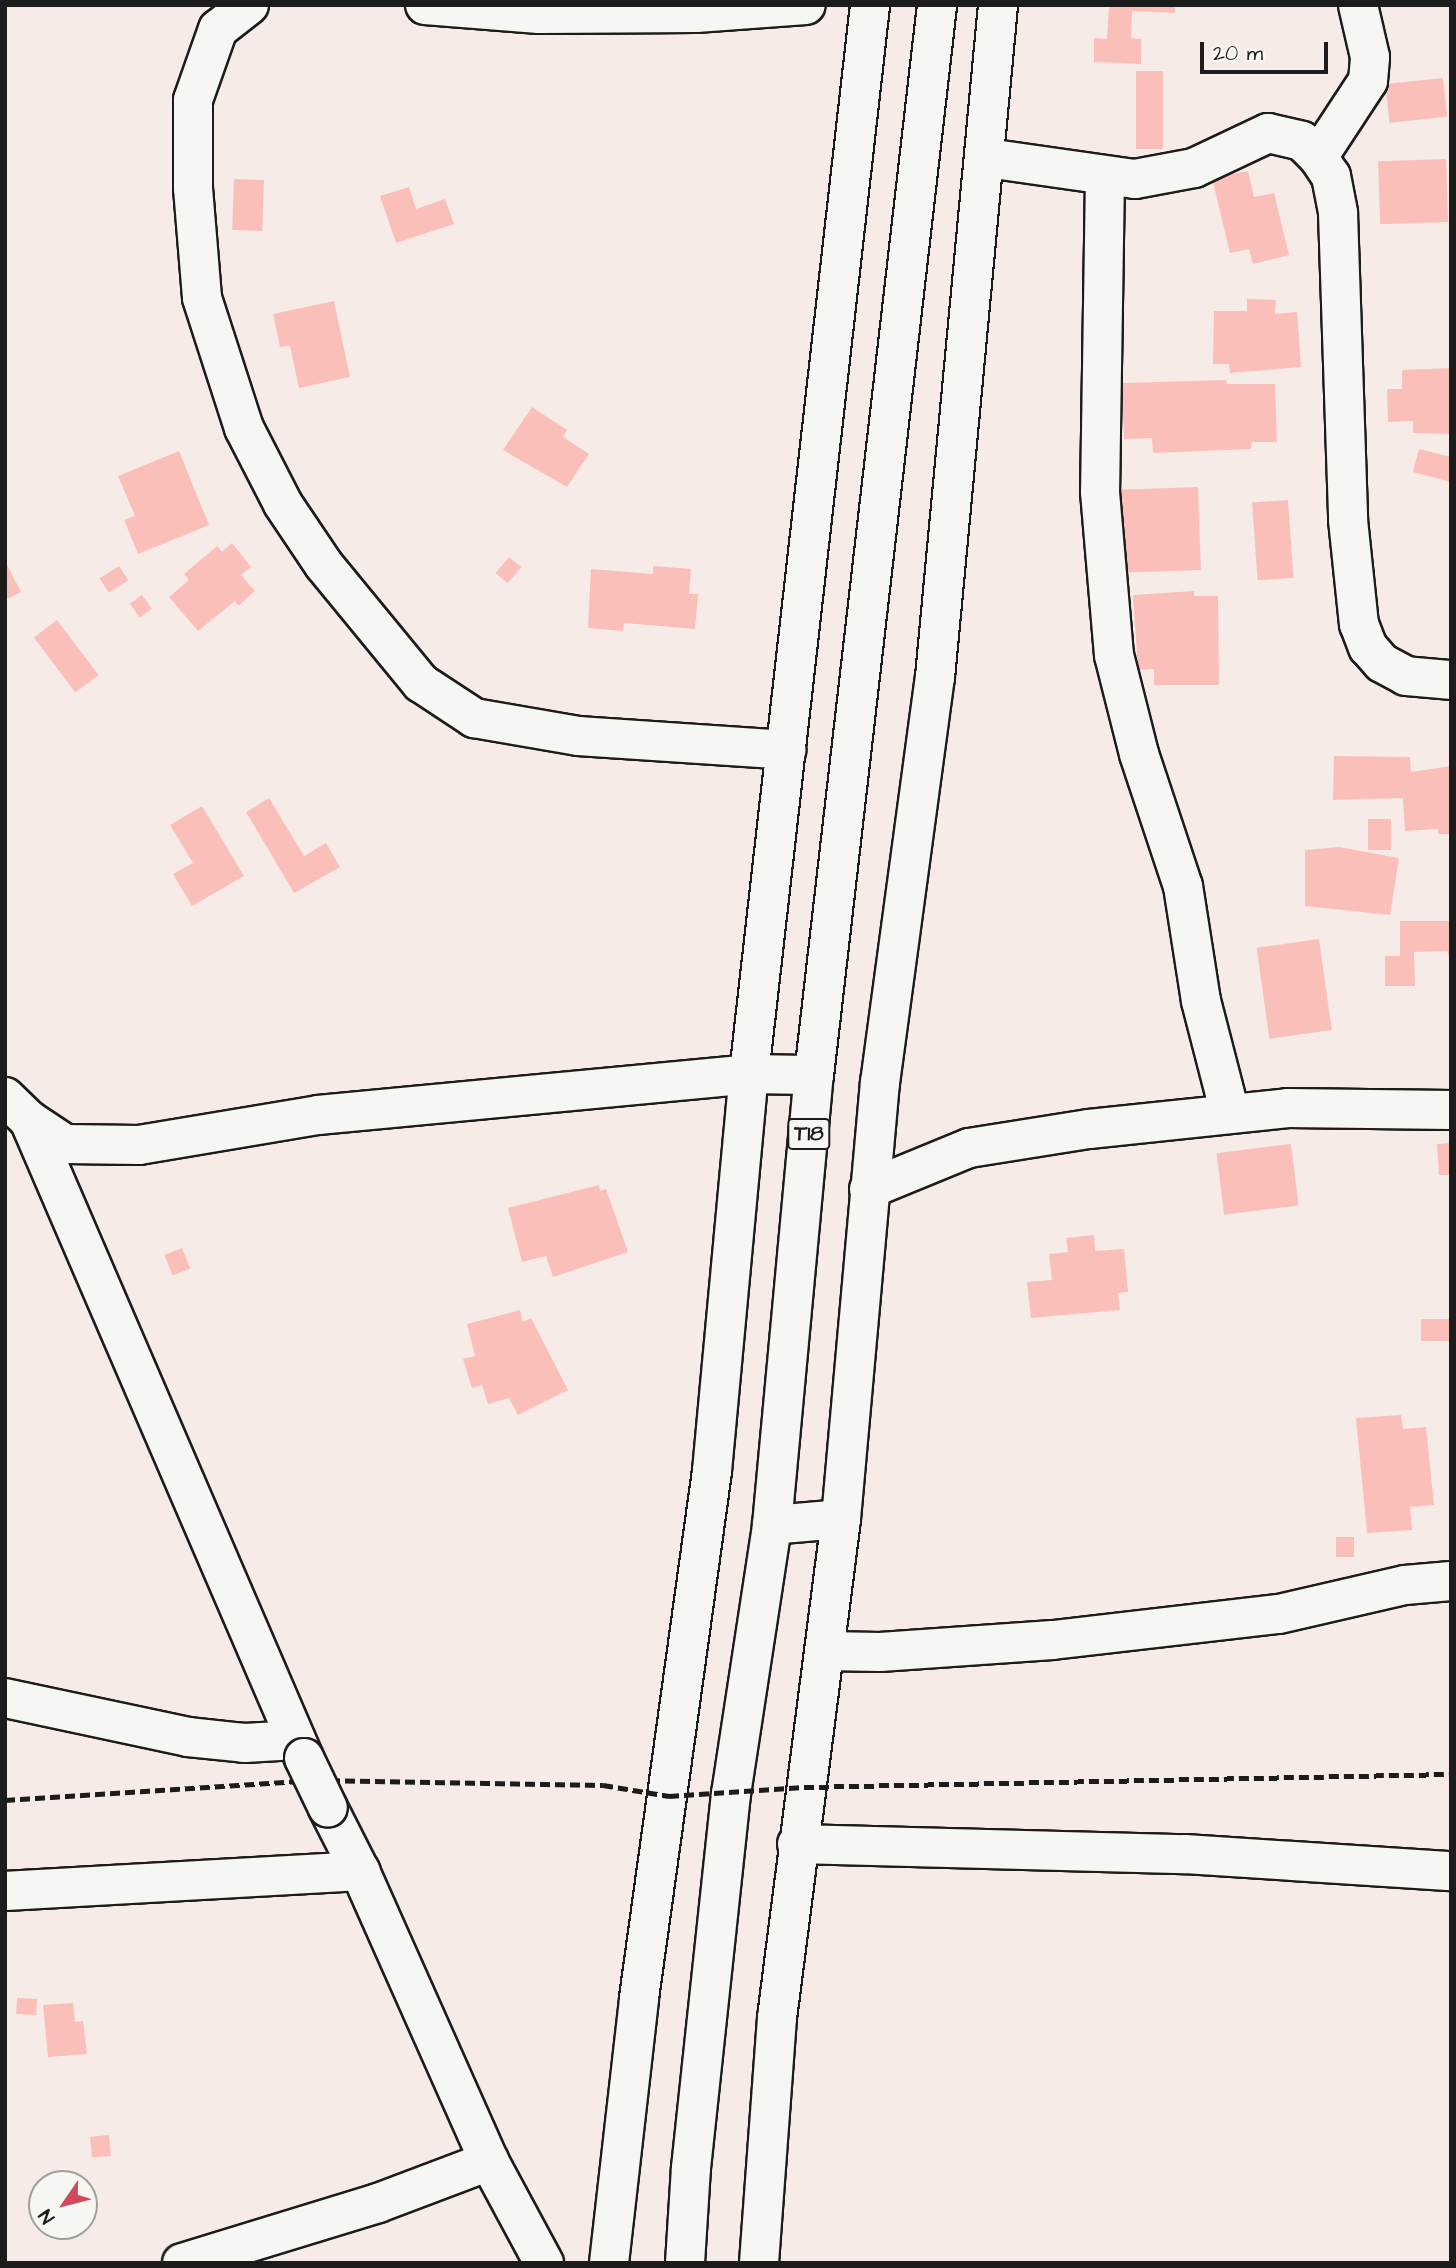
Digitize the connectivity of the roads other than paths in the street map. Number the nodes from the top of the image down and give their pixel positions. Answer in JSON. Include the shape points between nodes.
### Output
{"nodes":[{"id":1,"x":249,"y":5,"type":"edge"},
{"id":2,"x":425,"y":5,"type":"edge"},
{"id":3,"x":806,"y":5,"type":"edge"},
{"id":4,"x":870,"y":5,"type":"edge"},
{"id":5,"x":937,"y":5,"type":"edge"},
{"id":6,"x":998,"y":5,"type":"edge"},
{"id":7,"x":1358,"y":5,"type":"edge"},
{"id":8,"x":1318,"y":156,"type":"junction"},
{"id":9,"x":987,"y":158,"type":"junction"},
{"id":10,"x":1105,"y":177,"type":"junction"},
{"id":11,"x":1451,"y":680,"type":"edge"},
{"id":12,"x":787,"y":750,"type":"junction"},
{"id":13,"x":749,"y":1074,"type":"junction"},
{"id":14,"x":814,"y":1075,"type":"junction"},
{"id":15,"x":17,"y":1108,"type":"edge"},
{"id":16,"x":1451,"y":1110,"type":"edge"},
{"id":17,"x":1230,"y":1113,"type":"junction"},
{"id":18,"x":869,"y":1189,"type":"junction"},
{"id":19,"x":841,"y":1519,"type":"junction"},
{"id":20,"x":772,"y":1525,"type":"junction"},
{"id":21,"x":1451,"y":1581,"type":"edge"},
{"id":22,"x":825,"y":1651,"type":"junction"},
{"id":23,"x":5,"y":1698,"type":"edge"},
{"id":24,"x":300,"y":1749,"type":"junction"},
{"id":25,"x":797,"y":1844,"type":"junction"},
{"id":26,"x":360,"y":1871,"type":"junction"},
{"id":27,"x":1451,"y":1871,"type":"edge"},
{"id":28,"x":5,"y":1891,"type":"edge"},
{"id":29,"x":489,"y":2161,"type":"junction"},
{"id":30,"x":182,"y":2263,"type":"edge"},
{"id":31,"x":544,"y":2263,"type":"edge"},
{"id":32,"x":609,"y":2263,"type":"edge"},
{"id":33,"x":685,"y":2263,"type":"edge"},
{"id":34,"x":759,"y":2263,"type":"edge"}],
"edges":[{"from":1,"to":12,"type":"street","via":[[218,29],[192,100],[202,298],[244,428],[283,503],[324,565],[421,683],[474,718],[578,736]]},
{"from":2,"to":3,"type":"street","via":[[539,13],[696,13]]},
{"from":4,"to":12,"type":"street"},
{"from":5,"to":14,"type":"street","number":"T18"},
{"from":6,"to":9,"type":"street"},
{"from":7,"to":8,"type":"street","via":[[1370,57],[1368,81]]},
{"from":8,"to":10,"type":"street","via":[[1302,141],[1268,133],[1194,168],[1135,179]]},
{"from":8,"to":11,"type":"street","via":[[1331,176],[1338,213],[1349,532],[1359,624],[1368,647],[1382,663],[1406,676]]},
{"from":9,"to":10,"type":"street"},
{"from":9,"to":18,"type":"street","via":[[935,677]]},
{"from":10,"to":17,"type":"street","via":[[1100,492],[1114,655],[1139,754],[1183,886],[1201,1001]]},
{"from":12,"to":13,"type":"street"},
{"from":13,"to":14,"type":"street"},
{"from":13,"to":15,"type":"street","via":[[318,1115],[139,1145],[65,1144]]},
{"from":13,"to":32,"type":"street","via":[[712,1471],[639,1998]]},
{"from":14,"to":20,"type":"street","number":"T18"},
{"from":15,"to":24,"type":"street"},
{"from":16,"to":17,"type":"street","via":[[1288,1108]]},
{"from":17,"to":18,"type":"street","via":[[969,1149]]},
{"from":18,"to":19,"type":"street"},
{"from":19,"to":20,"type":"street"},
{"from":19,"to":22,"type":"street"},
{"from":20,"to":33,"type":"street","number":"T18","via":[[731,1794]]},
{"from":21,"to":22,"type":"street","via":[[1405,1585],[1279,1614],[1093,1636],[880,1652]]},
{"from":22,"to":25,"type":"street"},
{"from":23,"to":24,"type":"street","via":[[188,1737]]},
{"from":24,"to":26,"type":"street","bridge":true},
{"from":25,"to":27,"type":"street","via":[[1185,1854]]},
{"from":25,"to":34,"type":"street","via":[[777,2018]]},
{"from":26,"to":28,"type":"street"},
{"from":26,"to":29,"type":"street"},
{"from":29,"to":30,"type":"street","via":[[378,2203]]},
{"from":29,"to":31,"type":"street"}]}
